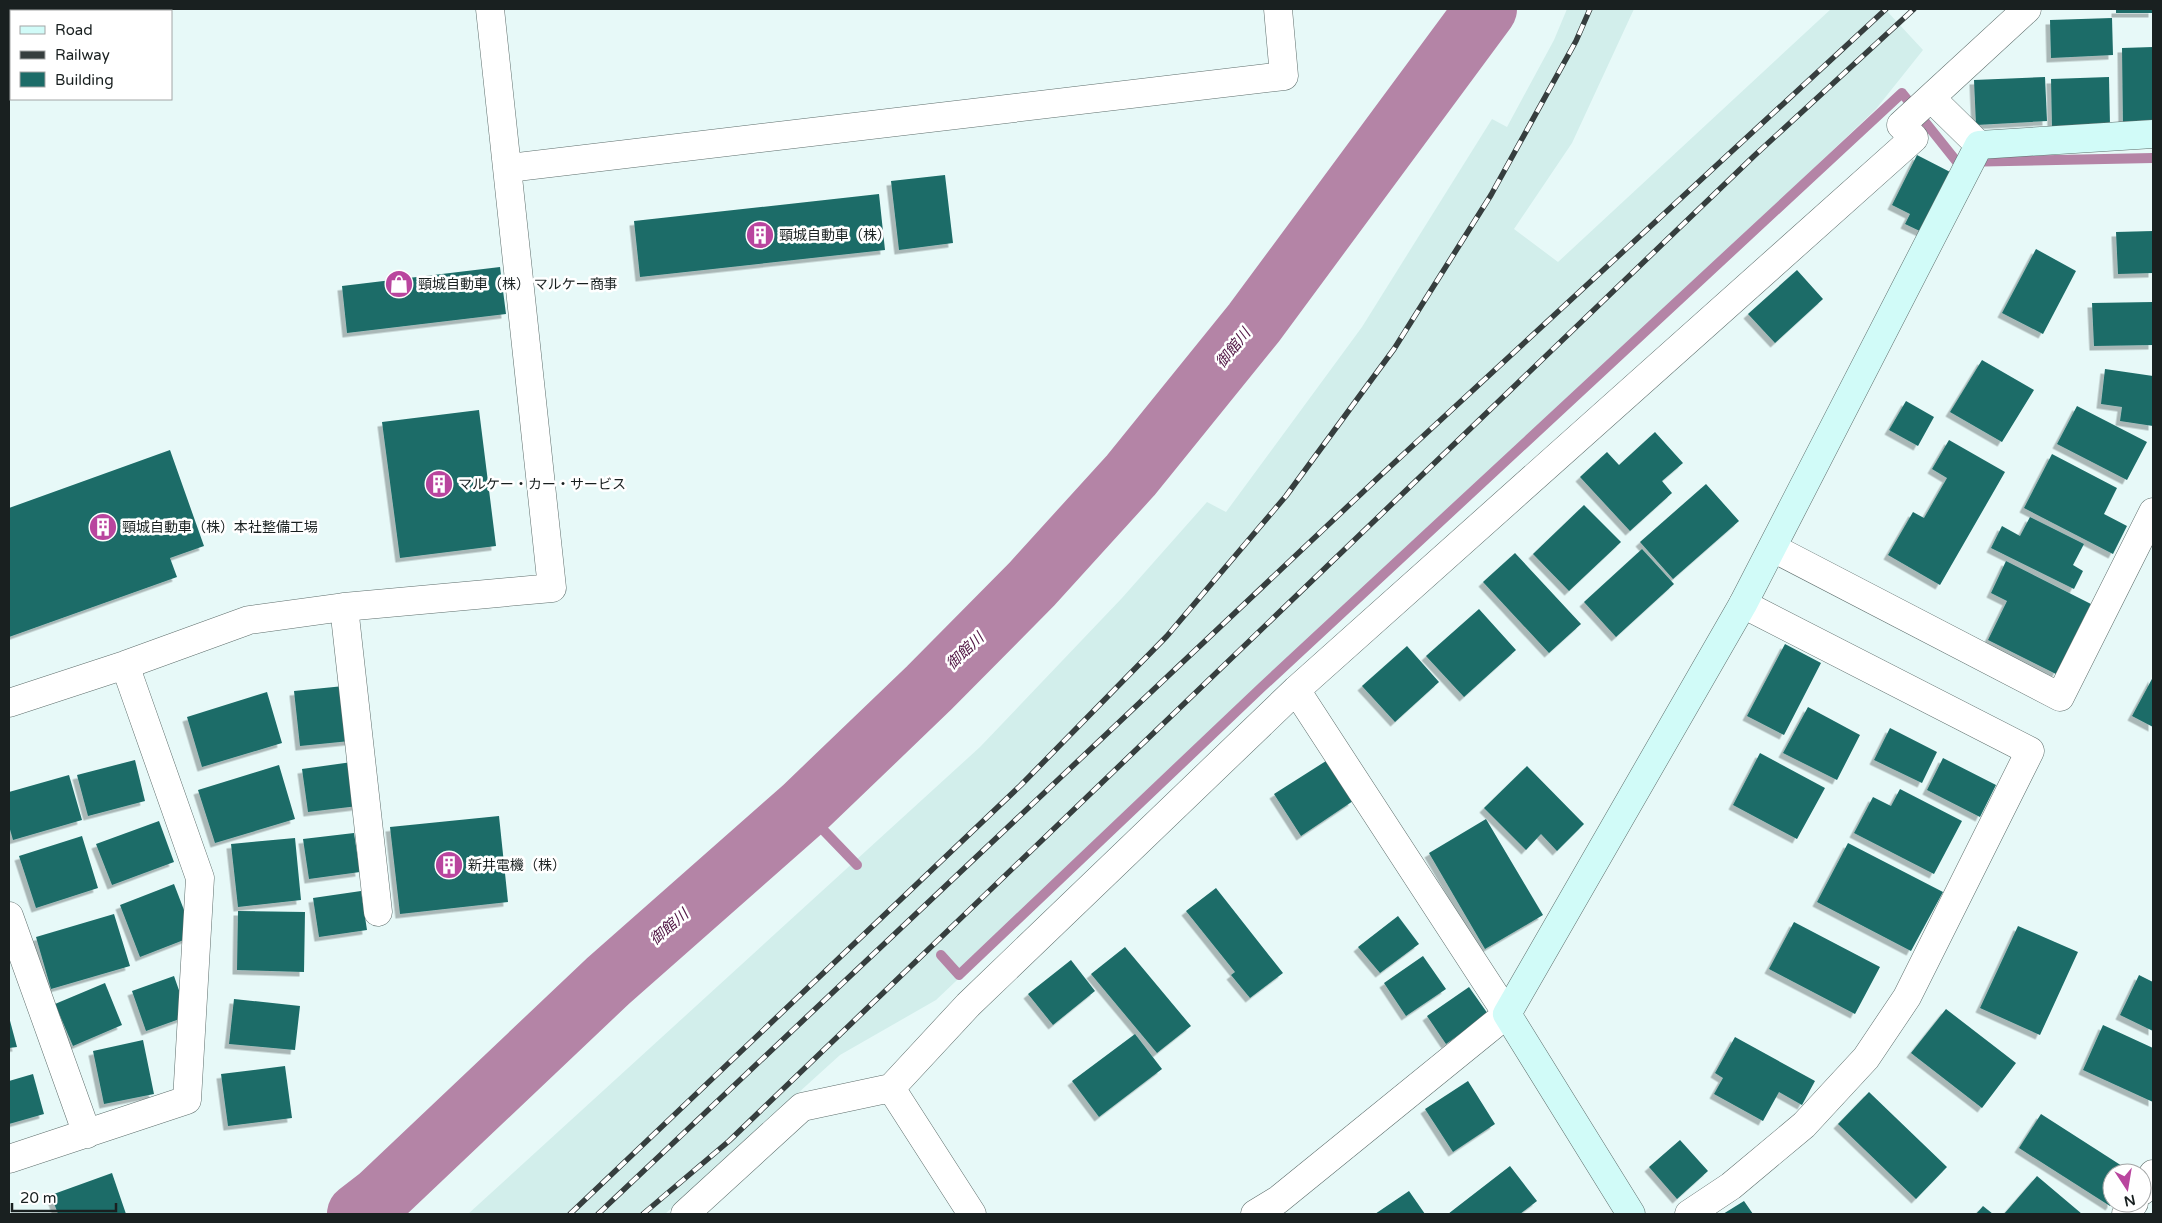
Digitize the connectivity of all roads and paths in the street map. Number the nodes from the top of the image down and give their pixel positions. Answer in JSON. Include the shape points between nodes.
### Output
{"nodes":[{"id":1,"x":490,"y":9,"type":"edge"},
{"id":2,"x":1278,"y":9,"type":"edge"},
{"id":3,"x":2026,"y":9,"type":"edge"},
{"id":4,"x":1931,"y":98,"type":"junction"},
{"id":5,"x":2153,"y":134,"type":"edge"},
{"id":6,"x":1979,"y":145,"type":"junction"},
{"id":7,"x":508,"y":168,"type":"junction"},
{"id":8,"x":2153,"y":512,"type":"edge"},
{"id":9,"x":1773,"y":548,"type":"junction"},
{"id":10,"x":1743,"y":604,"type":"junction"},
{"id":11,"x":344,"y":607,"type":"junction"},
{"id":12,"x":125,"y":665,"type":"junction"},
{"id":13,"x":1296,"y":690,"type":"junction"},
{"id":14,"x":9,"y":703,"type":"edge"},
{"id":15,"x":378,"y":912,"type":"dead end"},
{"id":16,"x":9,"y":916,"type":"edge"},
{"id":17,"x":1507,"y":1014,"type":"junction"},
{"id":18,"x":891,"y":1088,"type":"junction"},
{"id":19,"x":87,"y":1134,"type":"junction"},
{"id":20,"x":9,"y":1159,"type":"edge"},
{"id":21,"x":685,"y":1214,"type":"edge"},
{"id":22,"x":972,"y":1214,"type":"edge"},
{"id":23,"x":1255,"y":1214,"type":"edge"},
{"id":24,"x":1631,"y":1214,"type":"edge"},
{"id":25,"x":1689,"y":1214,"type":"edge"}],
"edges":[{"from":1,"to":7,"type":"street"},
{"from":2,"to":7,"type":"street","via":[[1284,76]]},
{"from":3,"to":4,"type":"street"},
{"from":4,"to":6,"type":"street"},
{"from":4,"to":13,"type":"street","via":[[1901,125],[1914,138]]},
{"from":5,"to":6,"type":"street"},
{"from":6,"to":9,"type":"street"},
{"from":7,"to":11,"type":"street","via":[[552,588]]},
{"from":8,"to":9,"type":"street","via":[[2060,697]]},
{"from":9,"to":10,"type":"street"},
{"from":10,"to":17,"type":"street"},
{"from":10,"to":25,"type":"street","via":[[2030,751],[1907,997],[1866,1058],[1804,1125],[1732,1186]]},
{"from":11,"to":12,"type":"street","via":[[250,620]]},
{"from":11,"to":15,"type":"street"},
{"from":12,"to":14,"type":"street"},
{"from":12,"to":19,"type":"street","via":[[200,878],[187,1100]]},
{"from":13,"to":17,"type":"street"},
{"from":13,"to":18,"type":"street","via":[[968,1005]]},
{"from":16,"to":19,"type":"street"},
{"from":17,"to":23,"type":"street","via":[[1278,1200]]},
{"from":17,"to":24,"type":"street"},
{"from":18,"to":21,"type":"street","via":[[802,1107]]},
{"from":18,"to":22,"type":"street"},
{"from":19,"to":20,"type":"street"}]}
